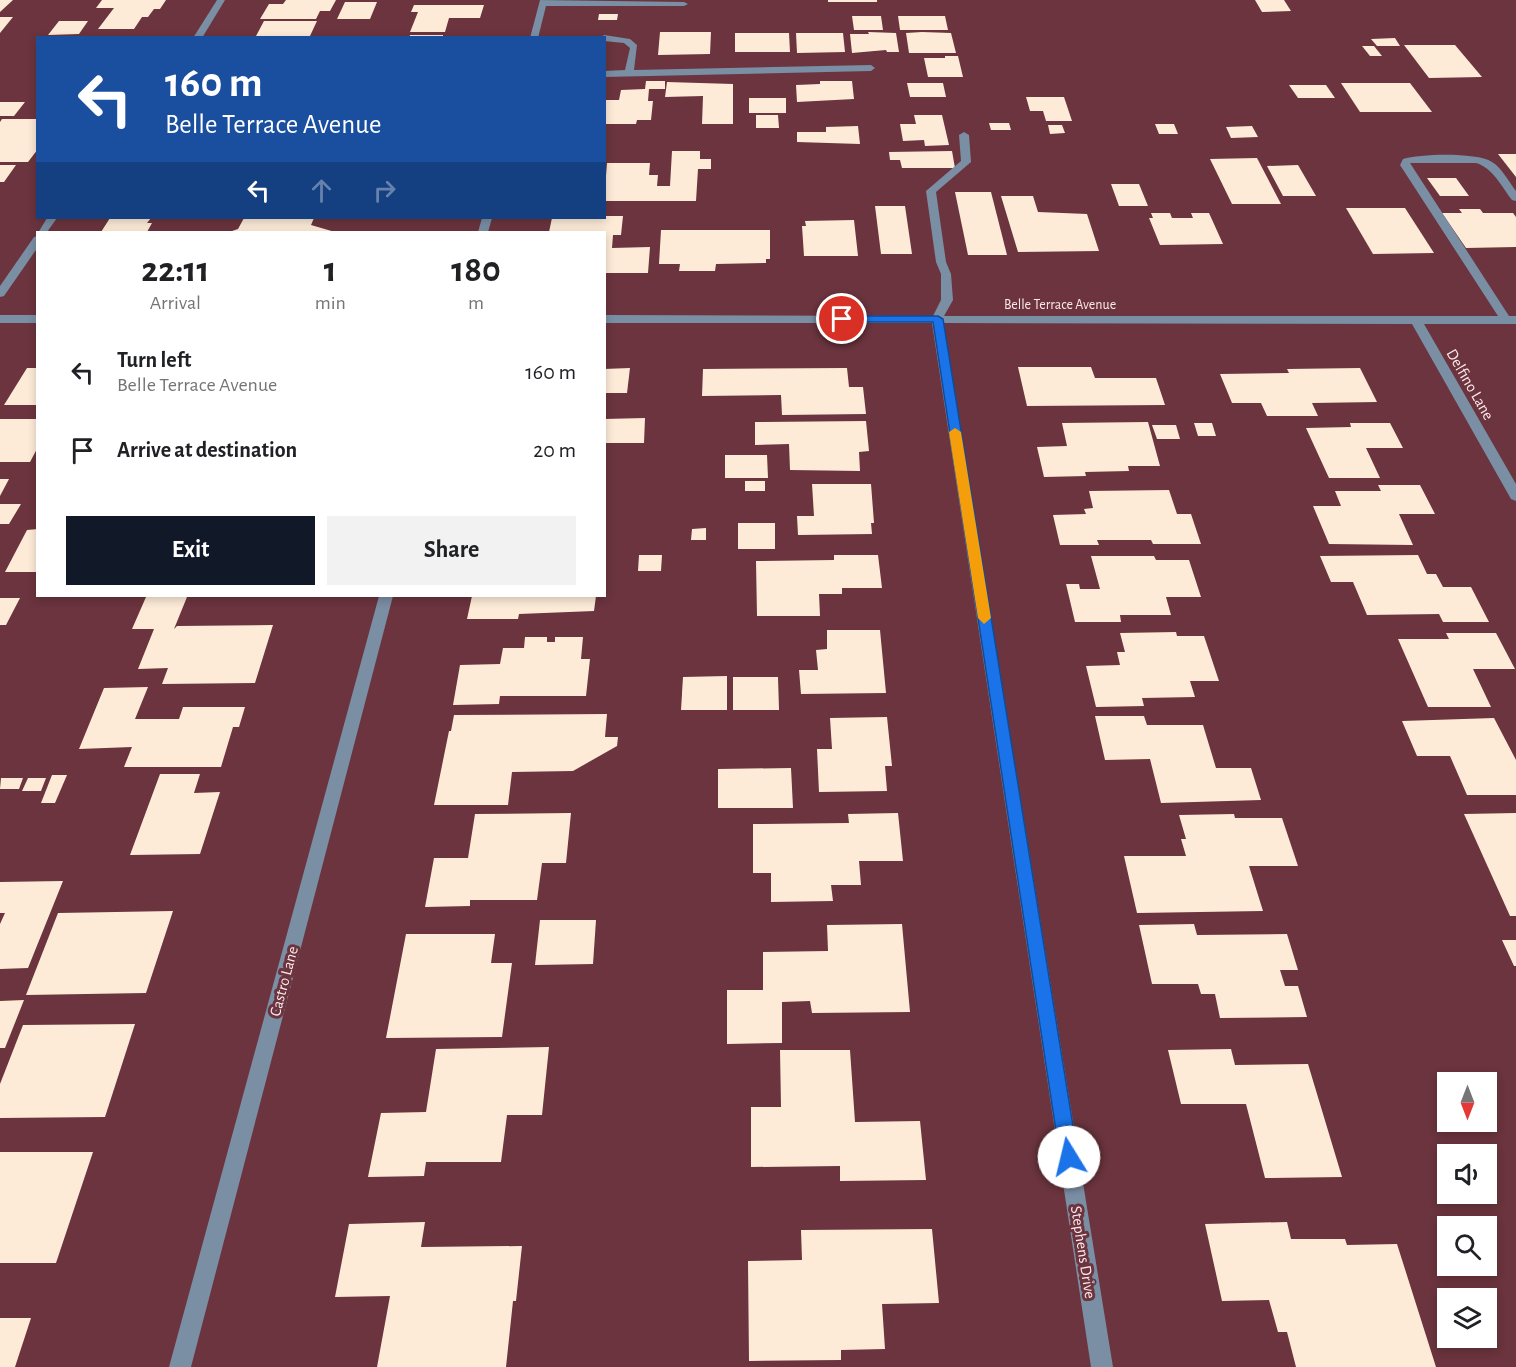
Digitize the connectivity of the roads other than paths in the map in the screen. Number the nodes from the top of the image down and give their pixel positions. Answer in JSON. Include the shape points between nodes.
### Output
{"nodes":[{"id":1,"x":221,"y":0,"type":"edge"},
{"id":2,"x":544,"y":2,"type":"edge"},
{"id":3,"x":684,"y":4,"type":"dead end"},
{"id":4,"x":198,"y":36,"type":"edge"},
{"id":5,"x":535,"y":36,"type":"edge"},
{"id":6,"x":606,"y":38,"type":"edge"},
{"id":7,"x":871,"y":68,"type":"dead end"},
{"id":8,"x":606,"y":74,"type":"edge"},
{"id":9,"x":629,"y":74,"type":"junction"},
{"id":10,"x":964,"y":135,"type":"dead end"},
{"id":11,"x":1516,"y":198,"type":"edge"},
{"id":12,"x":36,"y":242,"type":"edge"},
{"id":13,"x":0,"y":294,"type":"edge"},
{"id":14,"x":0,"y":319,"type":"edge"},
{"id":15,"x":36,"y":319,"type":"edge"},
{"id":16,"x":606,"y":319,"type":"edge"},
{"id":17,"x":938,"y":319,"type":"junction"},
{"id":18,"x":1416,"y":320,"type":"junction"},
{"id":19,"x":1511,"y":320,"type":"edge"},
{"id":20,"x":1516,"y":496,"type":"edge"},
{"id":21,"x":386,"y":597,"type":"edge"},
{"id":22,"x":180,"y":1367,"type":"edge"},
{"id":23,"x":1102,"y":1367,"type":"edge"}],
"edges":[{"from":1,"to":4,"type":"street"},
{"from":2,"to":3,"type":"street"},
{"from":2,"to":5,"type":"street"},
{"from":6,"to":9,"type":"street","via":[[632,43],[634,56]]},
{"from":7,"to":9,"type":"street"},
{"from":8,"to":9,"type":"street"},
{"from":10,"to":17,"type":"street","via":[[966,162],[931,191],[946,274],[947,300]]},
{"from":11,"to":19,"type":"street","via":[[1494,169],[1476,160],[1406,161],[1405,165]]},
{"from":12,"to":13,"type":"street"},
{"from":14,"to":15,"type":"street"},
{"from":16,"to":17,"type":"street","name":"Belle Terrace Avenue"},
{"from":17,"to":18,"type":"street","name":"Belle Terrace Avenue"},
{"from":17,"to":23,"type":"street","name":"Stephens Drive"},
{"from":18,"to":19,"type":"street","name":"Belle Terrace Avenue"},
{"from":18,"to":20,"type":"street","name":"Delfino Lane"},
{"from":21,"to":22,"type":"street","name":"Castro Lane"}]}
